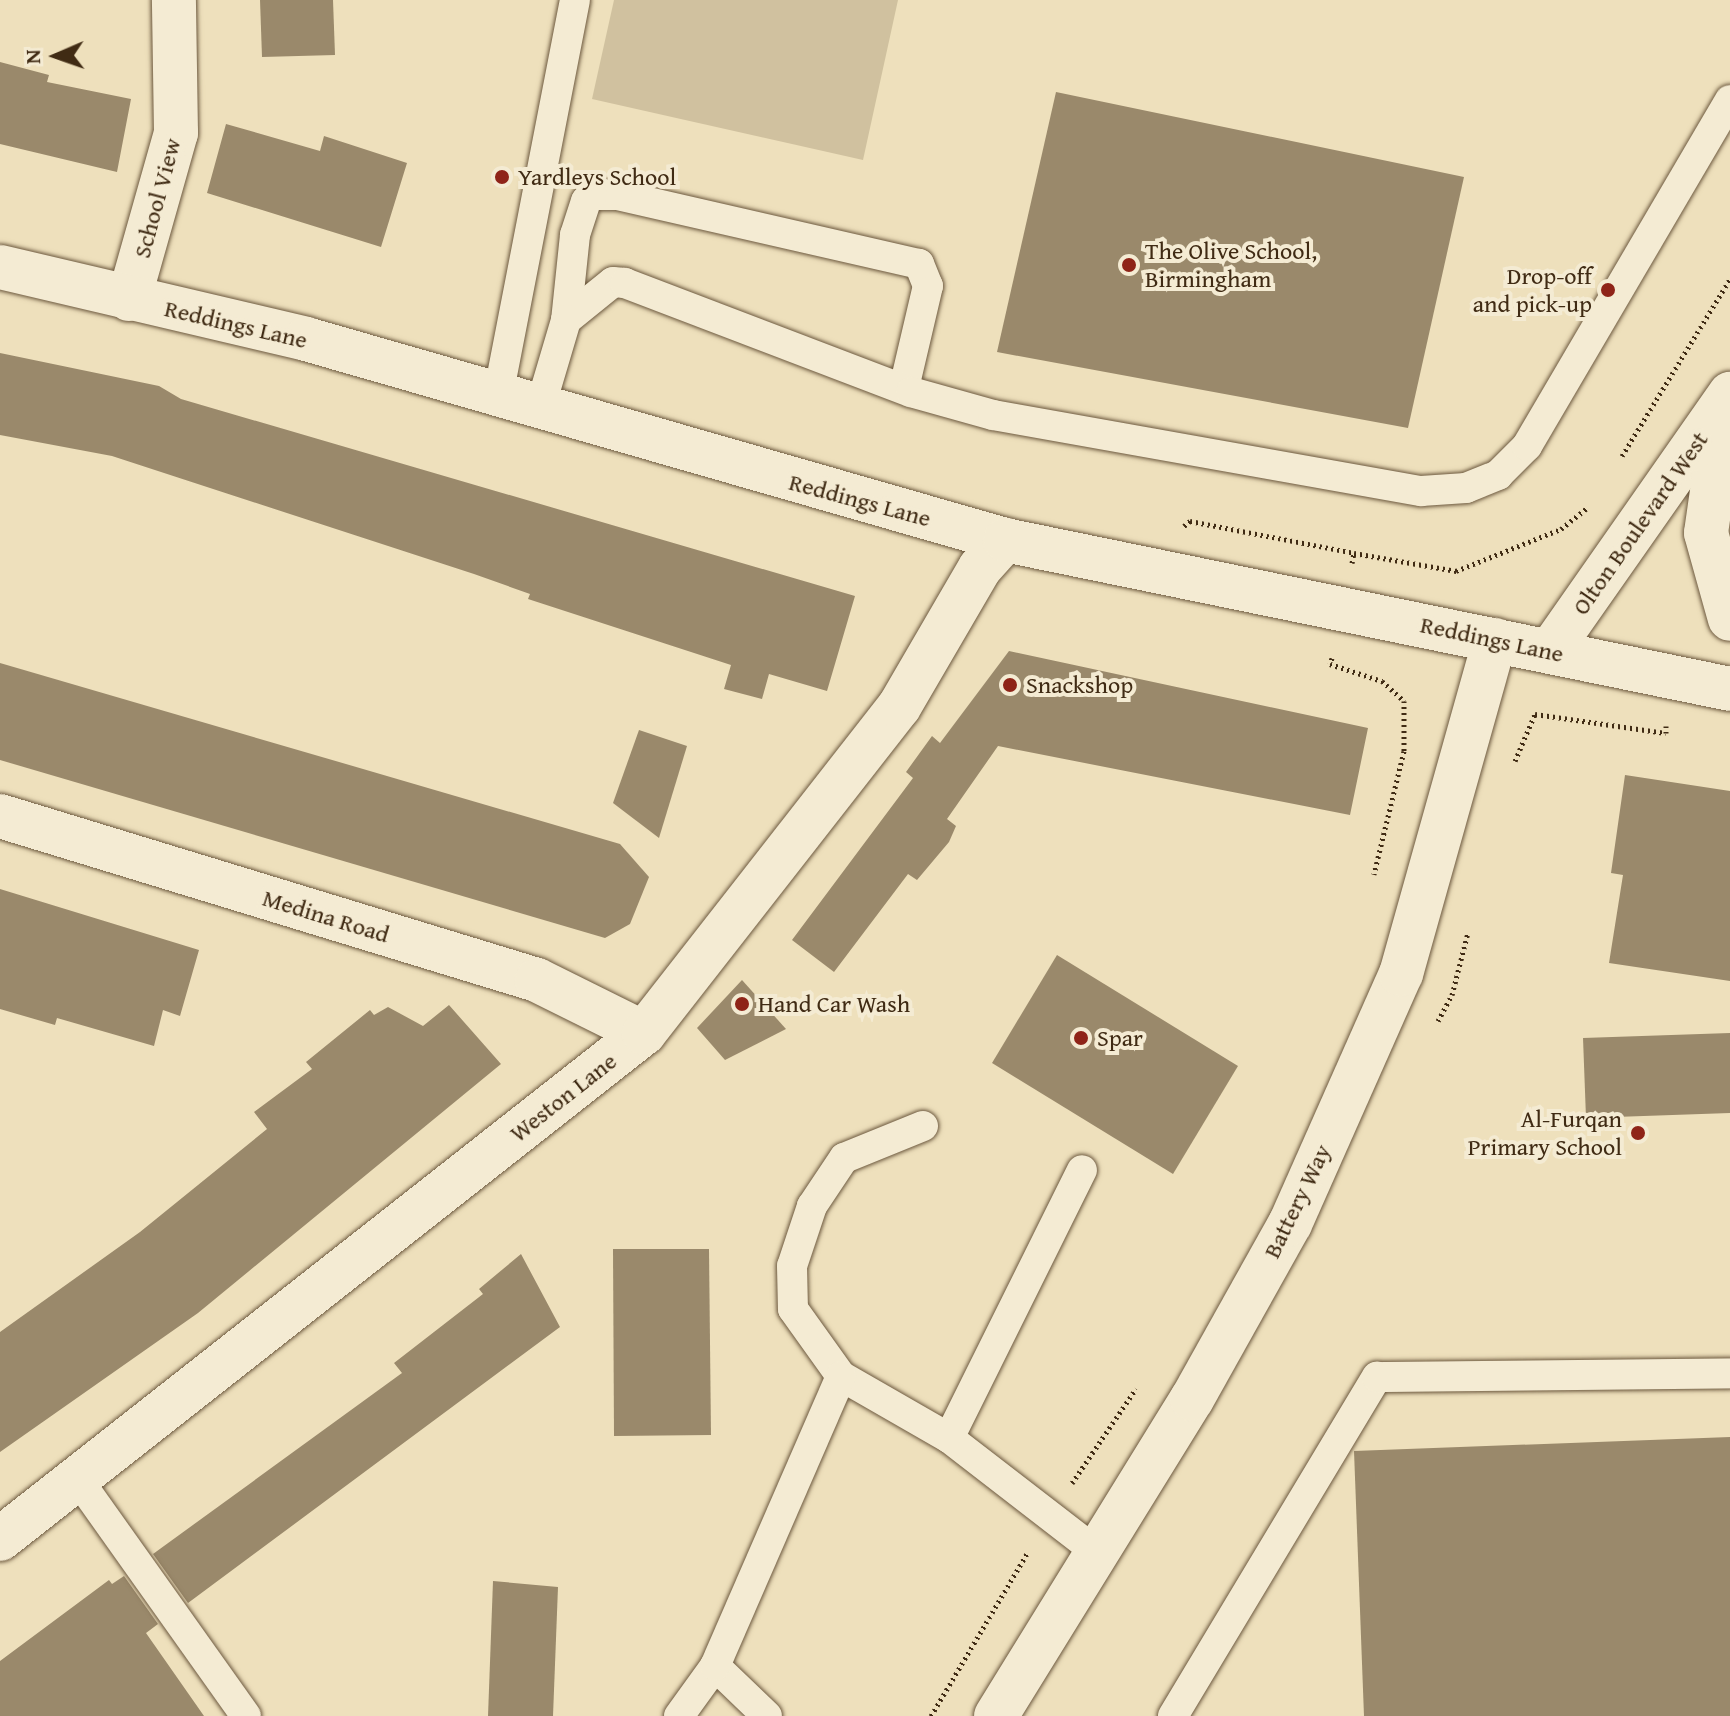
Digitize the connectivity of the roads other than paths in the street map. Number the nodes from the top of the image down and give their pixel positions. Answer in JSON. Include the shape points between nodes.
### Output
{"nodes":[{"id":1,"x":174,"y":0,"type":"edge"},
{"id":2,"x":575,"y":0,"type":"edge"},
{"id":3,"x":1730,"y":100,"type":"edge"},
{"id":4,"x":0,"y":267,"type":"edge"},
{"id":5,"x":129,"y":299,"type":"junction"},
{"id":6,"x":566,"y":320,"type":"junction"},
{"id":7,"x":904,"y":388,"type":"junction"},
{"id":8,"x":498,"y":396,"type":"junction"},
{"id":9,"x":1728,"y":398,"type":"edge"},
{"id":10,"x":540,"y":408,"type":"junction"},
{"id":11,"x":1005,"y":540,"type":"junction"},
{"id":12,"x":1730,"y":619,"type":"edge"},
{"id":13,"x":1495,"y":640,"type":"junction"},
{"id":14,"x":1550,"y":651,"type":"junction"},
{"id":15,"x":1730,"y":689,"type":"edge"},
{"id":16,"x":0,"y":816,"type":"edge"},
{"id":17,"x":644,"y":1033,"type":"junction"},
{"id":18,"x":923,"y":1126,"type":"dead end"},
{"id":19,"x":1082,"y":1170,"type":"dead end"},
{"id":20,"x":1730,"y":1373,"type":"edge"},
{"id":21,"x":841,"y":1376,"type":"junction"},
{"id":22,"x":949,"y":1438,"type":"junction"},
{"id":23,"x":79,"y":1481,"type":"junction"},
{"id":24,"x":0,"y":1539,"type":"edge"},
{"id":25,"x":1098,"y":1553,"type":"junction"},
{"id":26,"x":715,"y":1666,"type":"junction"},
{"id":27,"x":246,"y":1716,"type":"edge"},
{"id":28,"x":679,"y":1716,"type":"edge"},
{"id":29,"x":767,"y":1716,"type":"edge"},
{"id":30,"x":996,"y":1716,"type":"edge"},
{"id":31,"x":1173,"y":1716,"type":"edge"}],
"edges":[{"from":1,"to":5,"type":"street","name":"School View","via":[[176,133]]},
{"from":2,"to":8,"type":"lane"},
{"from":3,"to":7,"type":"lane","via":[[1527,446],[1498,475],[1466,488],[1421,491],[993,415]]},
{"from":4,"to":5,"type":"street","name":"Reddings Lane"},
{"from":5,"to":8,"type":"street","name":"Reddings Lane","via":[[306,339]]},
{"from":6,"to":7,"type":"lane","via":[[613,282],[625,283]]},
{"from":6,"to":7,"type":"lane","via":[[575,235],[586,201],[592,195],[617,195],[919,264],[928,286]]},
{"from":6,"to":10,"type":"lane"},
{"from":8,"to":10,"type":"street","name":"Reddings Lane"},
{"from":9,"to":12,"type":"street","via":[[1706,533]]},
{"from":9,"to":14,"type":"street","name":"Olton Boulevard West"},
{"from":10,"to":11,"type":"street","name":"Reddings Lane"},
{"from":11,"to":13,"type":"street","name":"Reddings Lane"},
{"from":11,"to":17,"type":"street","name":"Weston Lane","via":[[980,568],[899,707]]},
{"from":13,"to":14,"type":"street","name":"Reddings Lane"},
{"from":13,"to":25,"type":"street","name":"Battery Way","via":[[1401,974],[1290,1224]]},
{"from":14,"to":15,"type":"street","name":"Reddings Lane"},
{"from":16,"to":17,"type":"street","name":"Medina Road","via":[[537,980]]},
{"from":17,"to":23,"type":"street","name":"Weston Lane"},
{"from":18,"to":21,"type":"lane","via":[[844,1158],[812,1206],[792,1266],[793,1309]]},
{"from":19,"to":22,"type":"lane"},
{"from":20,"to":31,"type":"lane","via":[[1377,1377]]},
{"from":21,"to":22,"type":"lane"},
{"from":21,"to":26,"type":"lane"},
{"from":22,"to":25,"type":"lane"},
{"from":23,"to":24,"type":"street","name":"Weston Lane"},
{"from":23,"to":27,"type":"lane"},
{"from":25,"to":30,"type":"street","name":"Battery Way"},
{"from":26,"to":28,"type":"lane"},
{"from":26,"to":29,"type":"lane"}]}
